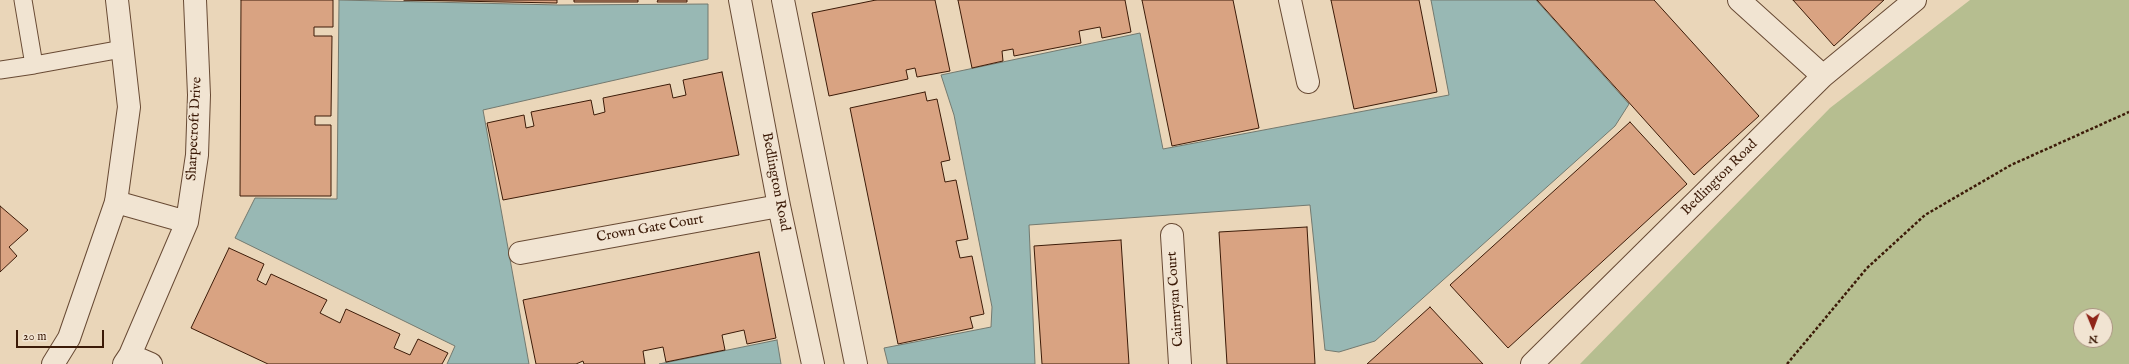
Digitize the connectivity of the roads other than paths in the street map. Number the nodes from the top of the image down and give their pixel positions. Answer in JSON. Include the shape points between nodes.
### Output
{"nodes":[{"id":1,"x":23,"y":0,"type":"edge"},
{"id":2,"x":117,"y":0,"type":"edge"},
{"id":3,"x":195,"y":0,"type":"edge"},
{"id":4,"x":740,"y":0,"type":"edge"},
{"id":5,"x":783,"y":0,"type":"edge"},
{"id":6,"x":1290,"y":0,"type":"edge"},
{"id":7,"x":1739,"y":0,"type":"edge"},
{"id":8,"x":1915,"y":0,"type":"edge"},
{"id":9,"x":122,"y":49,"type":"junction"},
{"id":10,"x":34,"y":65,"type":"junction"},
{"id":11,"x":0,"y":70,"type":"edge"},
{"id":12,"x":1823,"y":76,"type":"junction"},
{"id":13,"x":1308,"y":82,"type":"dead end"},
{"id":14,"x":116,"y":202,"type":"junction"},
{"id":15,"x":779,"y":206,"type":"junction"},
{"id":16,"x":187,"y":222,"type":"junction"},
{"id":17,"x":1172,"y":234,"type":"dead end"},
{"id":18,"x":520,"y":253,"type":"dead end"},
{"id":19,"x":127,"y":359,"type":"edge"},
{"id":20,"x":53,"y":364,"type":"edge"},
{"id":21,"x":151,"y":364,"type":"edge"},
{"id":22,"x":813,"y":364,"type":"edge"},
{"id":23,"x":856,"y":364,"type":"edge"},
{"id":24,"x":1180,"y":364,"type":"edge"},
{"id":25,"x":1532,"y":364,"type":"edge"}],
"edges":[{"from":1,"to":10,"type":"lane"},
{"from":2,"to":9,"type":"street"},
{"from":3,"to":16,"type":"street","name":"Sharpecroft Drive","via":[[199,95],[197,155]]},
{"from":4,"to":15,"type":"street","name":"Bedlington Road"},
{"from":5,"to":23,"type":"street"},
{"from":6,"to":13,"type":"street"},
{"from":7,"to":12,"type":"street"},
{"from":8,"to":12,"type":"street","name":"Bedlington Road"},
{"from":9,"to":10,"type":"lane"},
{"from":9,"to":14,"type":"street","via":[[129,107]]},
{"from":10,"to":11,"type":"lane"},
{"from":12,"to":25,"type":"street","name":"Bedlington Road"},
{"from":14,"to":16,"type":"street"},
{"from":14,"to":20,"type":"street","via":[[69,338]]},
{"from":15,"to":18,"type":"street","name":"Crown Gate Court"},
{"from":15,"to":22,"type":"street","name":"Bedlington Road"},
{"from":16,"to":19,"type":"street","name":"Sharpecroft Drive"},
{"from":17,"to":24,"type":"street","name":"Cairnryan Court"},
{"from":19,"to":21,"type":"street"}]}
